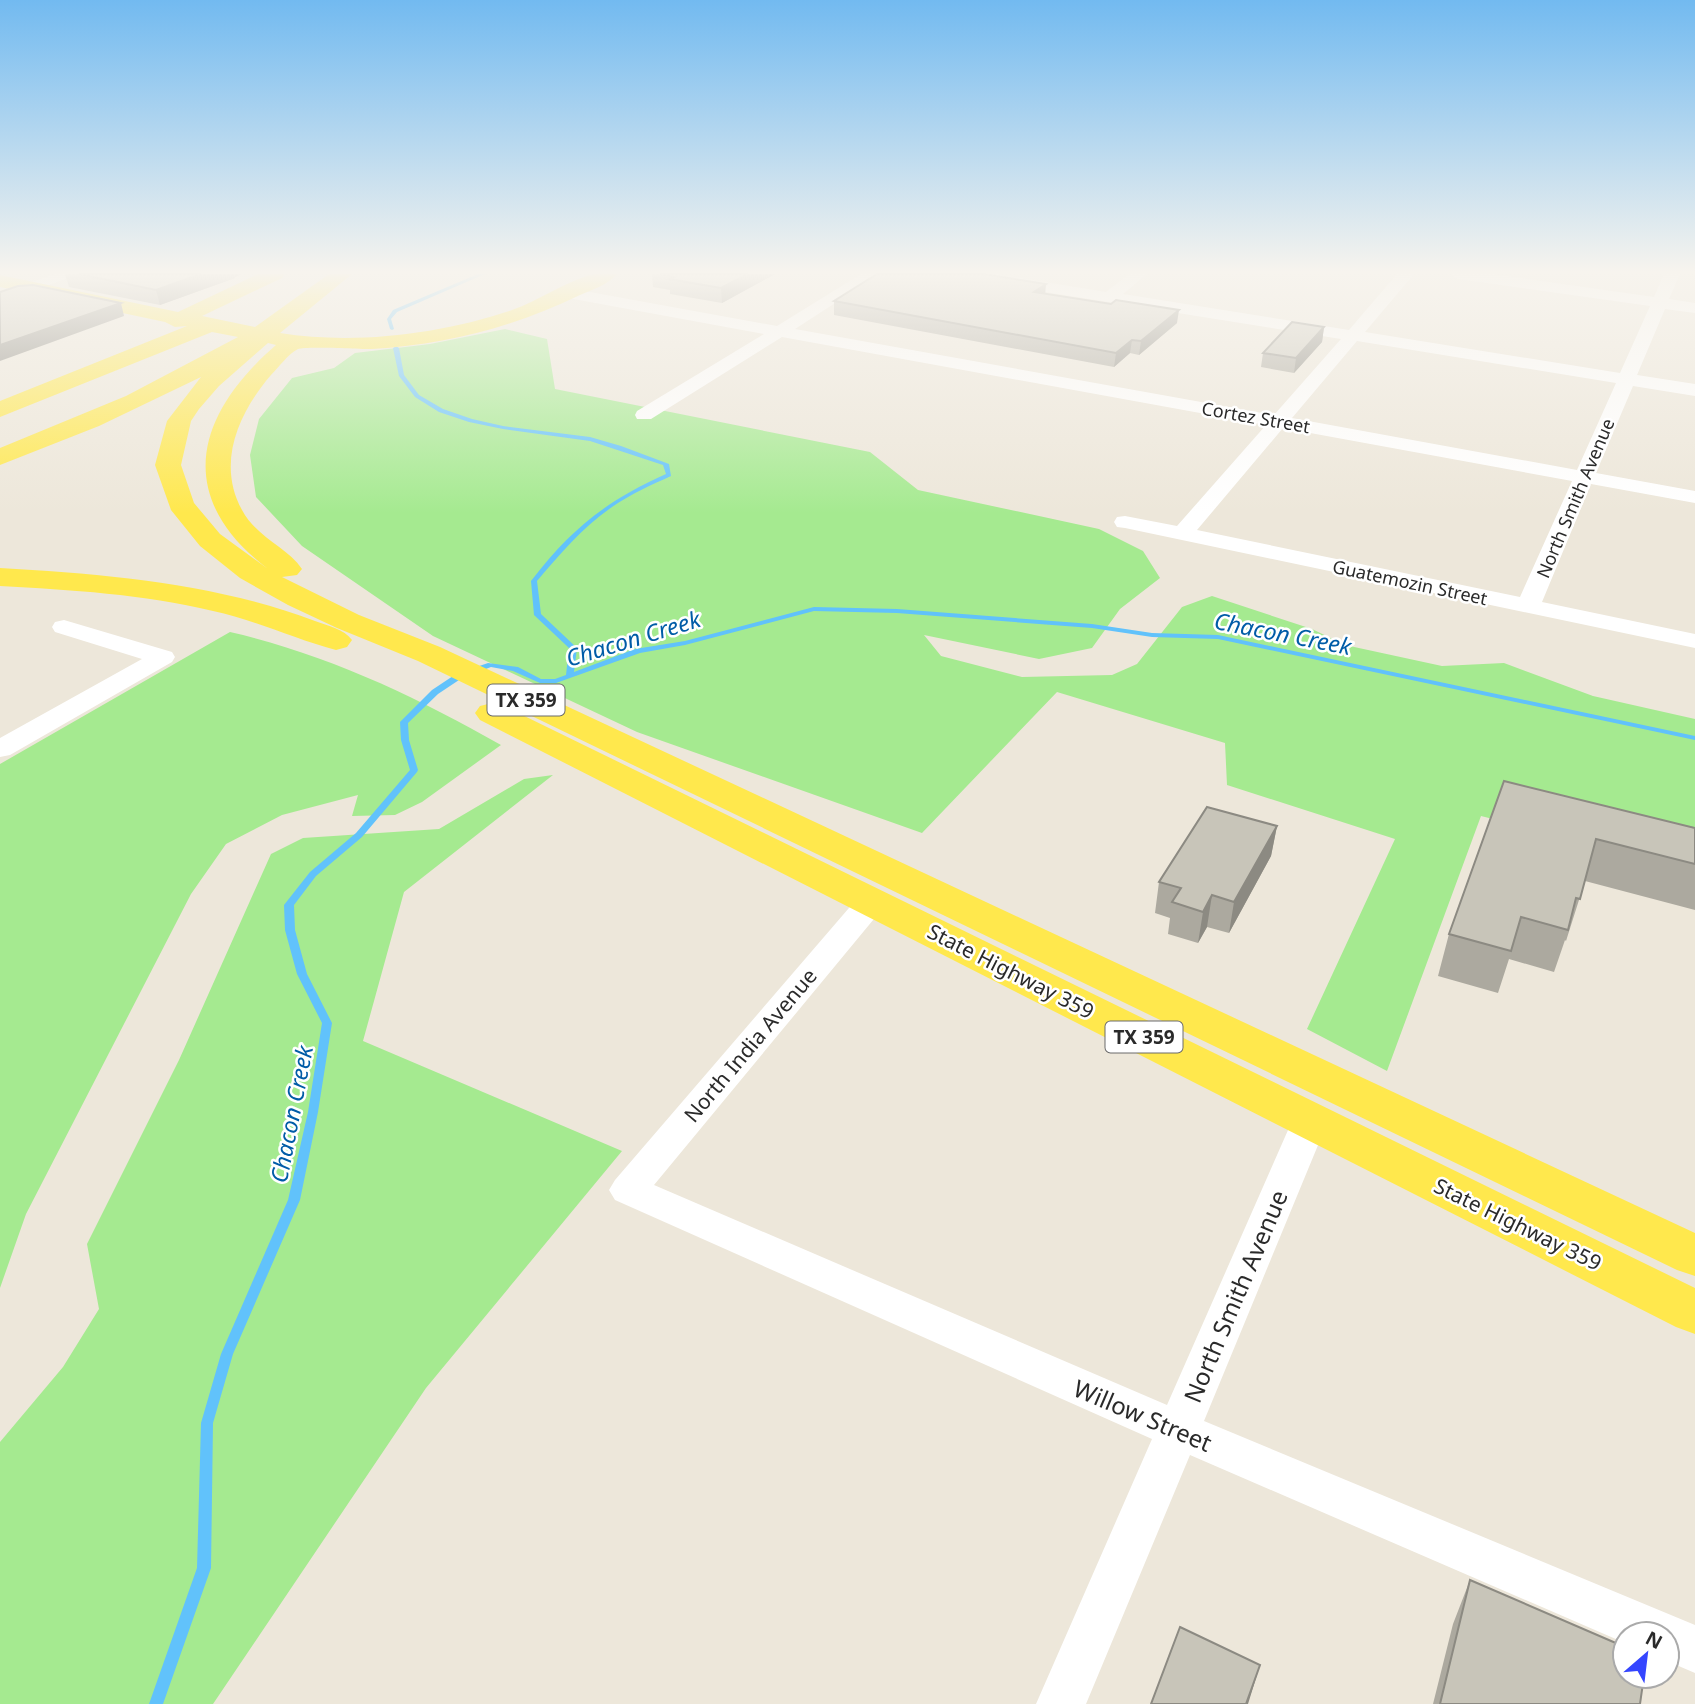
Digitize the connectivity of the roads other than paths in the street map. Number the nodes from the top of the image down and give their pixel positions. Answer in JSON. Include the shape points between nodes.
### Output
{"nodes":[{"id":1,"x":93,"y":354,"type":"edge"},
{"id":2,"x":101,"y":354,"type":"edge"},
{"id":3,"x":159,"y":354,"type":"edge"},
{"id":4,"x":184,"y":354,"type":"edge"},
{"id":5,"x":213,"y":354,"type":"edge"},
{"id":6,"x":236,"y":354,"type":"edge"},
{"id":7,"x":249,"y":354,"type":"edge"},
{"id":8,"x":268,"y":354,"type":"edge"},
{"id":9,"x":326,"y":354,"type":"edge"},
{"id":10,"x":741,"y":354,"type":"edge"},
{"id":11,"x":901,"y":354,"type":"edge"},
{"id":12,"x":1336,"y":354,"type":"edge"},
{"id":13,"x":1467,"y":354,"type":"edge"},
{"id":14,"x":1638,"y":354,"type":"edge"},
{"id":15,"x":77,"y":359,"type":"junction"},
{"id":16,"x":1626,"y":379,"type":"junction"},
{"id":17,"x":250,"y":386,"type":"junction"},
{"id":18,"x":0,"y":388,"type":"edge"},
{"id":19,"x":1695,"y":390,"type":"edge"},
{"id":20,"x":0,"y":410,"type":"edge"},
{"id":21,"x":644,"y":415,"type":"dead end"},
{"id":22,"x":1279,"y":422,"type":"junction"},
{"id":23,"x":0,"y":439,"type":"edge"},
{"id":24,"x":0,"y":457,"type":"edge"},
{"id":25,"x":1583,"y":477,"type":"junction"},
{"id":26,"x":1695,"y":497,"type":"edge"},
{"id":27,"x":1125,"y":522,"type":"dead end"},
{"id":28,"x":1182,"y":534,"type":"junction"},
{"id":29,"x":0,"y":565,"type":"edge"},
{"id":30,"x":0,"y":577,"type":"edge"},
{"id":31,"x":0,"y":595,"type":"edge"},
{"id":32,"x":1528,"y":606,"type":"junction"},
{"id":33,"x":64,"y":627,"type":"dead end"},
{"id":34,"x":1695,"y":641,"type":"edge"},
{"id":35,"x":416,"y":661,"type":"junction"},
{"id":36,"x":0,"y":749,"type":"edge"},
{"id":37,"x":607,"y":754,"type":"junction"},
{"id":38,"x":872,"y":901,"type":"junction"},
{"id":39,"x":1310,"y":1121,"type":"junction"},
{"id":40,"x":628,"y":1190,"type":"joint"},
{"id":41,"x":1528,"y":1229,"type":"junction"},
{"id":42,"x":1695,"y":1256,"type":"edge"},
{"id":43,"x":1695,"y":1289,"type":"edge"},
{"id":44,"x":1695,"y":1312,"type":"edge"},
{"id":45,"x":1178,"y":1430,"type":"junction"},
{"id":46,"x":1628,"y":1620,"type":"edge"},
{"id":47,"x":1061,"y":1704,"type":"edge"}],
"edges":[{"from":1,"to":15,"type":"main road"},
{"from":2,"to":15,"type":"main road"},
{"from":3,"to":20,"type":"main road"},
{"from":4,"to":23,"type":"main road"},
{"from":5,"to":24,"type":"main road","via":[[169,383]]},
{"from":6,"to":35,"type":"main road","via":[[178,423],[169,475],[178,500],[195,527],[237,562]]},
{"from":7,"to":17,"type":"main road","via":[[259,360]]},
{"from":8,"to":17,"type":"main road","via":[[266,366]]},
{"from":9,"to":17,"type":"main road","via":[[294,362]]},
{"from":10,"to":21,"type":"street"},
{"from":11,"to":22,"type":"street","name":"Cortez Street"},
{"from":12,"to":22,"type":"street"},
{"from":13,"to":16,"type":"street"},
{"from":14,"to":16,"type":"street","name":"North Smith Avenue"},
{"from":15,"to":18,"type":"main road"},
{"from":16,"to":19,"type":"street"},
{"from":16,"to":25,"type":"street","name":"North Smith Avenue"},
{"from":17,"to":35,"type":"main road","via":[[226,421],[215,462],[228,511],[268,556]]},
{"from":22,"to":25,"type":"street","name":"Cortez Street"},
{"from":22,"to":28,"type":"street"},
{"from":25,"to":26,"type":"street","name":"Cortez Street"},
{"from":25,"to":32,"type":"street","name":"North Smith Avenue"},
{"from":27,"to":28,"type":"street","name":"Guatemozin Street"},
{"from":28,"to":32,"type":"street","name":"Guatemozin Street"},
{"from":29,"to":35,"type":"main road","via":[[116,573],[224,592],[317,621]]},
{"from":30,"to":35,"type":"main road","via":[[117,584],[203,597]]},
{"from":31,"to":35,"type":"main road","via":[[96,600],[224,618]]},
{"from":32,"to":34,"type":"street","name":"Guatemozin Street"},
{"from":33,"to":36,"type":"street","via":[[163,657]]},
{"from":35,"to":37,"type":"main road","name":"State Highway 359","number":"TX 359"},
{"from":37,"to":38,"type":"main road","name":"State Highway 359","number":"TX 359"},
{"from":37,"to":42,"type":"main road","name":"State Highway 359","number":"TX 359"},
{"from":38,"to":39,"type":"main road","name":"State Highway 359","number":"TX 359"},
{"from":38,"to":40,"type":"street","name":"North India Avenue"},
{"from":39,"to":41,"type":"main road","name":"State Highway 359","number":"TX 359"},
{"from":39,"to":45,"type":"street","name":"North Smith Avenue"},
{"from":40,"to":45,"type":"street","name":"Willow Street"},
{"from":41,"to":43,"type":"main road","via":[[1641,1265]]},
{"from":41,"to":44,"type":"main road","name":"State Highway 359","number":"TX 359"},
{"from":45,"to":46,"type":"street","name":"Willow Street"},
{"from":45,"to":47,"type":"street","name":"North Smith Avenue"}]}
